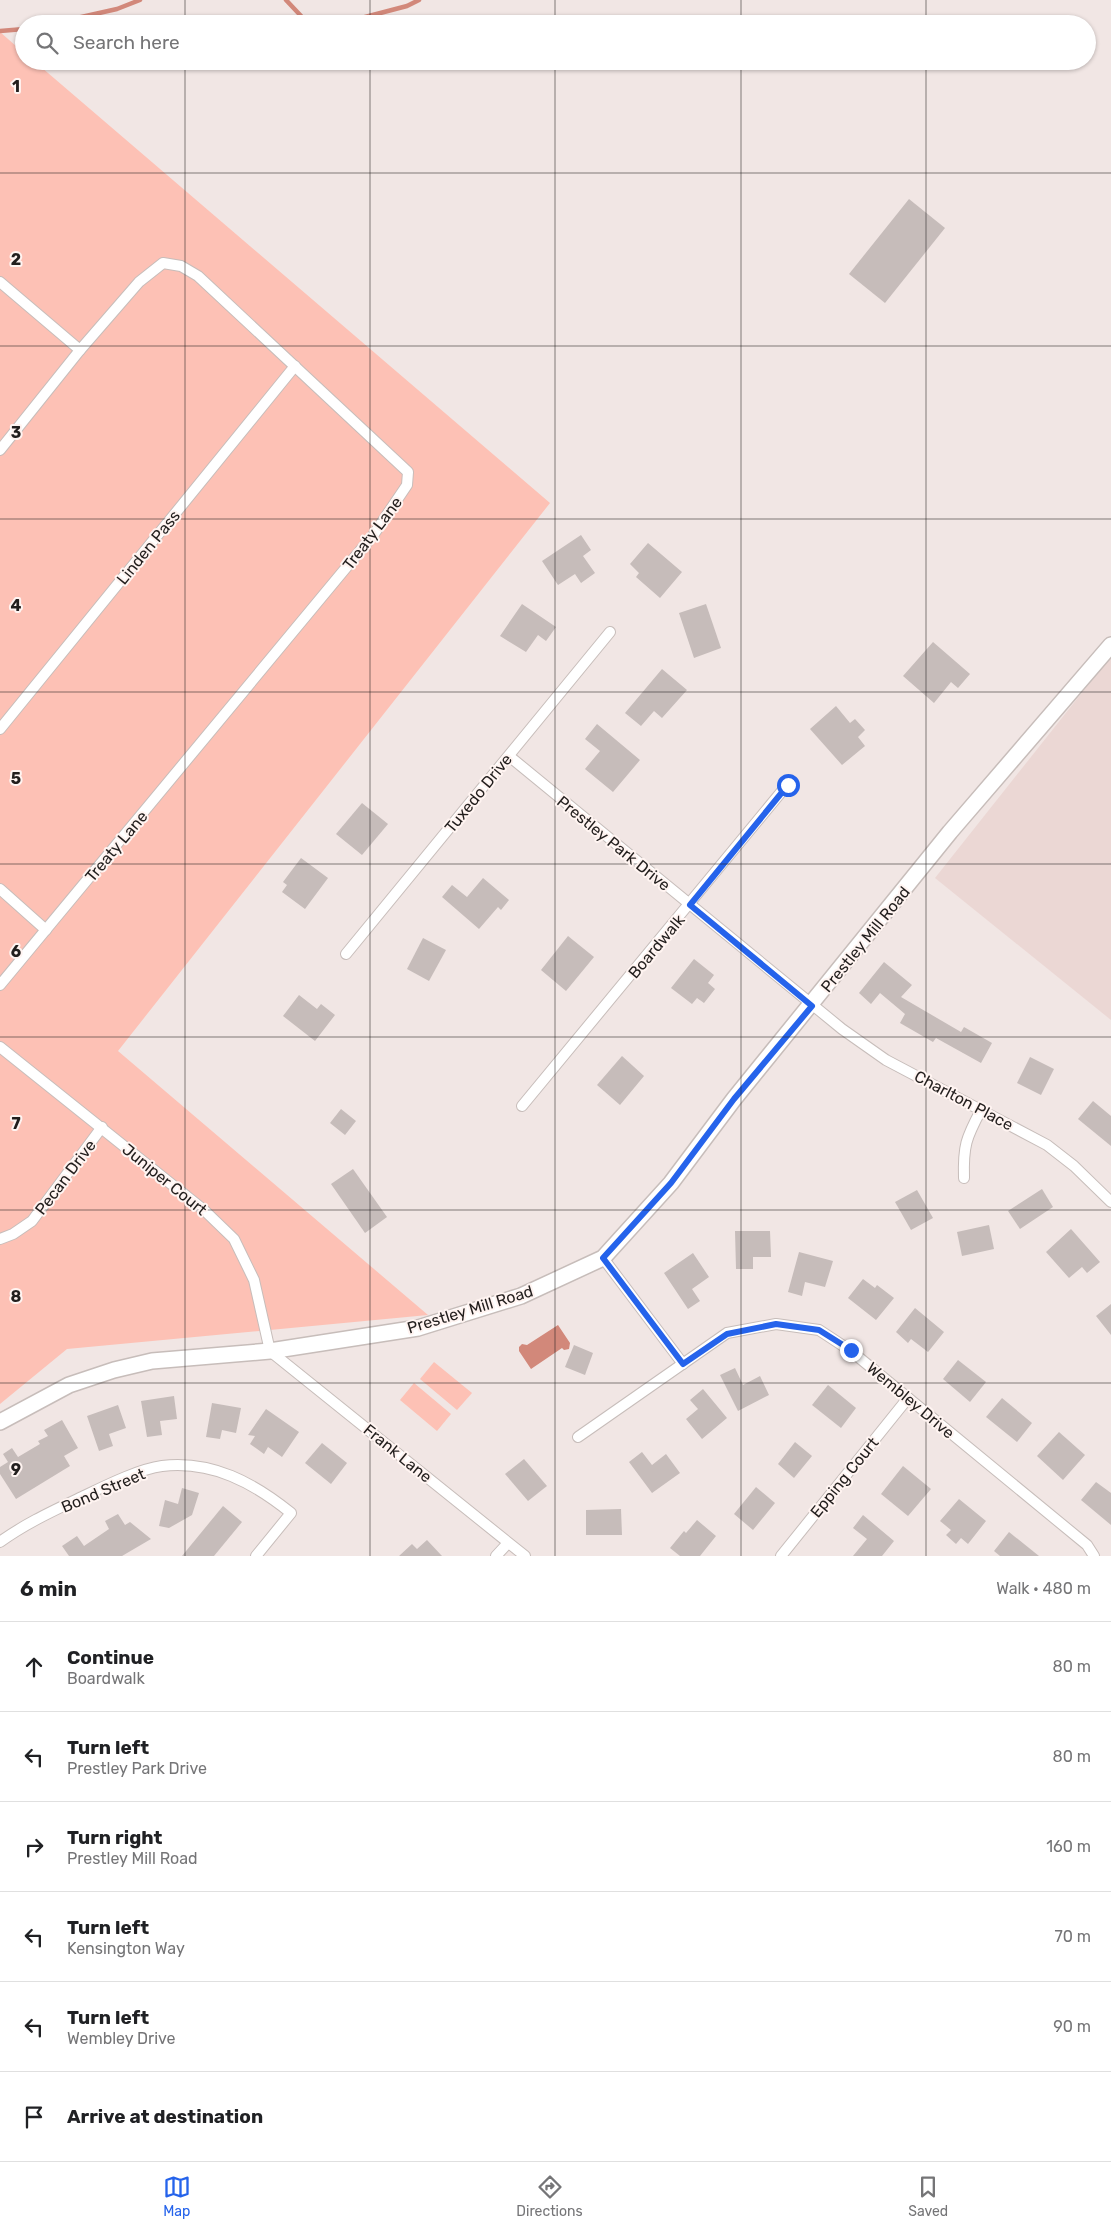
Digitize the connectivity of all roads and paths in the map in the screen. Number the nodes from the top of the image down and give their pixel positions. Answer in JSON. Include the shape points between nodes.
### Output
{"nodes":[{"id":1,"x":0,"y":282,"type":"edge"},
{"id":2,"x":80,"y":350,"type":"junction"},
{"id":3,"x":296,"y":366,"type":"junction"},
{"id":4,"x":0,"y":450,"type":"edge"},
{"id":5,"x":610,"y":632,"type":"dead end"},
{"id":6,"x":1111,"y":646,"type":"edge"},
{"id":7,"x":0,"y":729,"type":"edge"},
{"id":8,"x":508,"y":756,"type":"junction"},
{"id":9,"x":788,"y":785,"type":"dead end"},
{"id":10,"x":0,"y":889,"type":"edge"},
{"id":11,"x":690,"y":905,"type":"junction"},
{"id":12,"x":46,"y":930,"type":"junction"},
{"id":13,"x":346,"y":954,"type":"dead end"},
{"id":14,"x":0,"y":985,"type":"edge"},
{"id":15,"x":812,"y":1006,"type":"junction"},
{"id":16,"x":0,"y":1047,"type":"edge"},
{"id":17,"x":522,"y":1106,"type":"dead end"},
{"id":18,"x":981,"y":1110,"type":"junction"},
{"id":19,"x":102,"y":1127,"type":"junction"},
{"id":20,"x":964,"y":1178,"type":"dead end"},
{"id":21,"x":1111,"y":1202,"type":"edge"},
{"id":22,"x":0,"y":1239,"type":"edge"},
{"id":23,"x":603,"y":1258,"type":"junction"},
{"id":24,"x":270,"y":1351,"type":"junction"},
{"id":25,"x":683,"y":1364,"type":"junction"},
{"id":26,"x":908,"y":1398,"type":"junction"},
{"id":27,"x":0,"y":1422,"type":"edge"},
{"id":28,"x":578,"y":1437,"type":"dead end"},
{"id":29,"x":0,"y":1542,"type":"edge"},
{"id":30,"x":508,"y":1543,"type":"junction"},
{"id":31,"x":256,"y":1556,"type":"edge"},
{"id":32,"x":496,"y":1556,"type":"edge"},
{"id":33,"x":525,"y":1556,"type":"edge"},
{"id":34,"x":781,"y":1556,"type":"edge"},
{"id":35,"x":1094,"y":1556,"type":"edge"}],
"edges":[{"from":1,"to":2,"type":"street"},
{"from":2,"to":3,"type":"street","name":"Treaty Lane","via":[[139,282],[163,263],[181,266],[198,276]]},
{"from":2,"to":4,"type":"street","name":"Treaty Lane"},
{"from":3,"to":7,"type":"street","name":"Linden Pass"},
{"from":3,"to":12,"type":"street","name":"Treaty Lane","via":[[408,472],[407,485],[374,534]]},
{"from":5,"to":8,"type":"street","name":"Tuxedo Drive"},
{"from":6,"to":15,"type":"street","name":"Prestley Mill Road","via":[[950,832]]},
{"from":8,"to":11,"type":"street","name":"Prestley Park Drive"},
{"from":8,"to":13,"type":"street","name":"Tuxedo Drive"},
{"from":9,"to":11,"type":"street","name":"Boardwalk"},
{"from":10,"to":12,"type":"street"},
{"from":11,"to":15,"type":"street","name":"Prestley Park Drive"},
{"from":11,"to":17,"type":"street","name":"Boardwalk"},
{"from":12,"to":14,"type":"street","name":"Treaty Lane"},
{"from":15,"to":18,"type":"street","name":"Charlton Place","via":[[886,1060]]},
{"from":15,"to":23,"type":"street","name":"Prestley Mill Road","via":[[734,1099],[671,1183]]},
{"from":16,"to":19,"type":"street","name":"Juniper Court"},
{"from":18,"to":20,"type":"street","via":[[968,1134]]},
{"from":18,"to":21,"type":"street","name":"Charlton Place","via":[[1047,1145]]},
{"from":19,"to":22,"type":"street","name":"Pecan Drive","via":[[32,1221]]},
{"from":19,"to":24,"type":"street","name":"Juniper Court","via":[[205,1211],[234,1239],[254,1280]]},
{"from":23,"to":24,"type":"street","name":"Prestley Mill Road","via":[[521,1296],[418,1328]]},
{"from":23,"to":25,"type":"street"},
{"from":24,"to":27,"type":"street","name":"Prestley Mill Road","via":[[152,1360],[69,1385]]},
{"from":24,"to":30,"type":"street","name":"Frank Lane"},
{"from":25,"to":26,"type":"street","name":"Wembley Drive","via":[[727,1334],[776,1324],[819,1330],[851,1350]]},
{"from":25,"to":28,"type":"street","name":"Wembley Drive"},
{"from":26,"to":34,"type":"street","name":"Epping Court"},
{"from":26,"to":35,"type":"street","name":"Wembley Drive","via":[[1087,1546]]},
{"from":29,"to":31,"type":"street","name":"Bond Street","via":[[18,1529],[114,1482],[161,1466],[210,1468],[266,1493],[291,1513]]},
{"from":30,"to":32,"type":"street"},
{"from":30,"to":33,"type":"street","name":"Frank Lane"}]}
